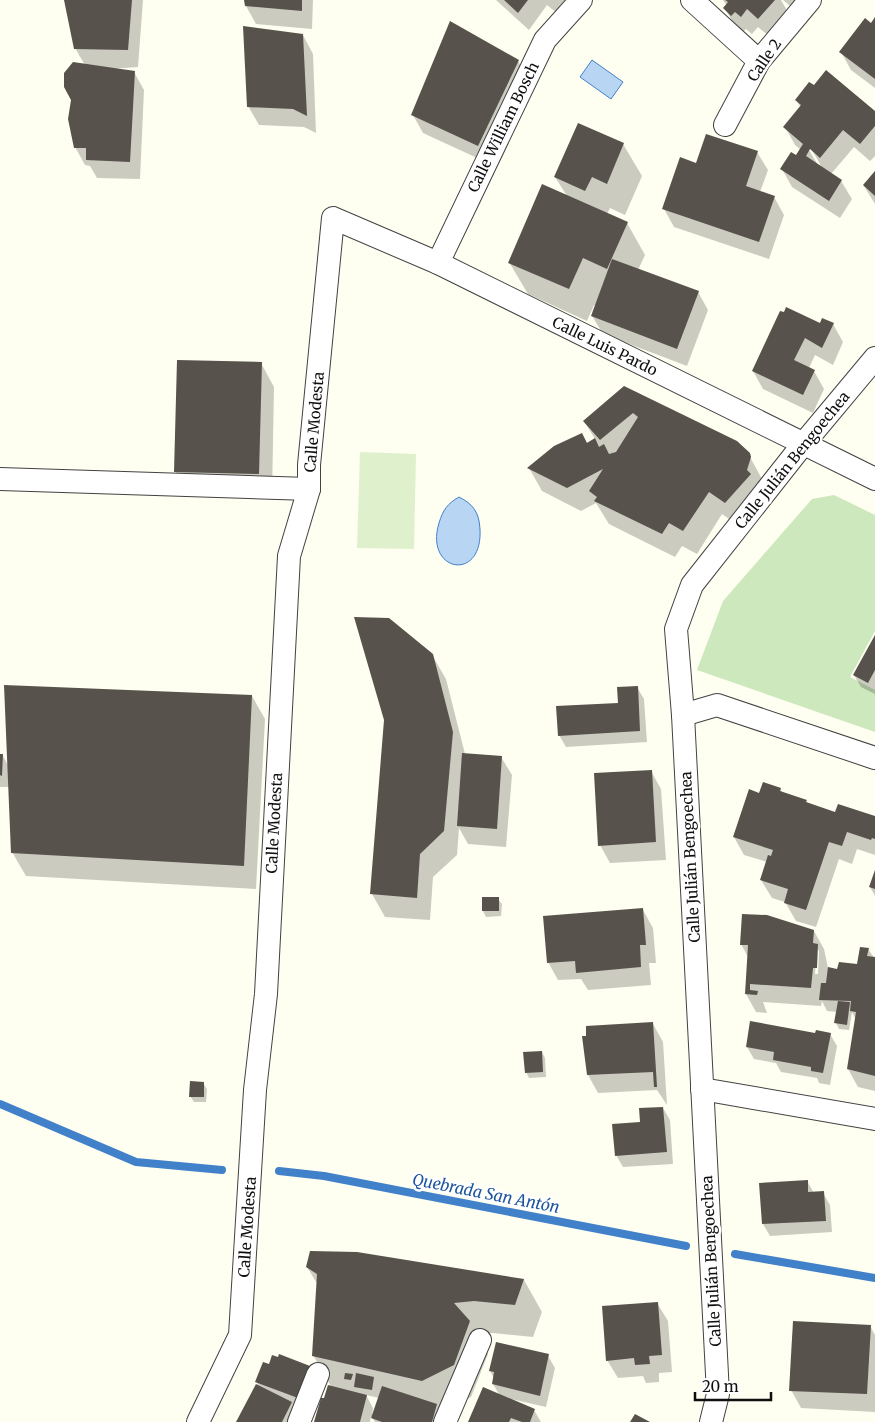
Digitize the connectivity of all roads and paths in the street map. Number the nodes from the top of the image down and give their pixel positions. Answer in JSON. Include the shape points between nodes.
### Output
{"nodes":[{"id":1,"x":581,"y":0,"type":"edge"},
{"id":2,"x":692,"y":0,"type":"edge"},
{"id":3,"x":810,"y":0,"type":"edge"},
{"id":4,"x":759,"y":61,"type":"junction"},
{"id":5,"x":726,"y":125,"type":"dead end"},
{"id":6,"x":333,"y":218,"type":"joint"},
{"id":7,"x":438,"y":263,"type":"junction"},
{"id":8,"x":875,"y":358,"type":"edge"},
{"id":9,"x":804,"y":443,"type":"junction"},
{"id":10,"x":0,"y":479,"type":"edge"},
{"id":11,"x":875,"y":479,"type":"edge"},
{"id":12,"x":309,"y":489,"type":"junction"},
{"id":13,"x":683,"y":715,"type":"junction"},
{"id":14,"x":875,"y":758,"type":"edge"},
{"id":15,"x":702,"y":1088,"type":"junction"},
{"id":16,"x":875,"y":1119,"type":"edge"},
{"id":17,"x":480,"y":1340,"type":"dead end"},
{"id":18,"x":318,"y":1374,"type":"dead end"},
{"id":19,"x":198,"y":1422,"type":"edge"},
{"id":20,"x":299,"y":1422,"type":"edge"},
{"id":21,"x":445,"y":1422,"type":"edge"},
{"id":22,"x":711,"y":1422,"type":"edge"}],
"edges":[{"from":1,"to":7,"type":"street","name":"Calle William Bosch","via":[[544,40]]},
{"from":2,"to":4,"type":"street"},
{"from":3,"to":4,"type":"street","name":"Calle 2"},
{"from":4,"to":5,"type":"street","name":"Calle 2"},
{"from":6,"to":7,"type":"street","name":"Calle Luis Pardo"},
{"from":6,"to":12,"type":"street","name":"Calle Modesta"},
{"from":7,"to":9,"type":"street","name":"Calle Luis Pardo"},
{"from":8,"to":9,"type":"street","name":"Calle Julián Bengoechea"},
{"from":9,"to":11,"type":"street","name":"Calle Luis Pardo"},
{"from":9,"to":13,"type":"street","name":"Calle Julián Bengoechea","via":[[692,585],[676,629]]},
{"from":10,"to":12,"type":"street"},
{"from":12,"to":19,"type":"street","name":"Calle Modesta","via":[[288,556],[266,994],[255,1090],[240,1335]]},
{"from":13,"to":14,"type":"street","via":[[717,705]]},
{"from":13,"to":15,"type":"street","name":"Calle Julián Bengoechea"},
{"from":15,"to":16,"type":"street"},
{"from":15,"to":22,"type":"street","name":"Calle Julián Bengoechea","via":[[718,1394]]},
{"from":17,"to":21,"type":"street"},
{"from":18,"to":20,"type":"street"}]}
